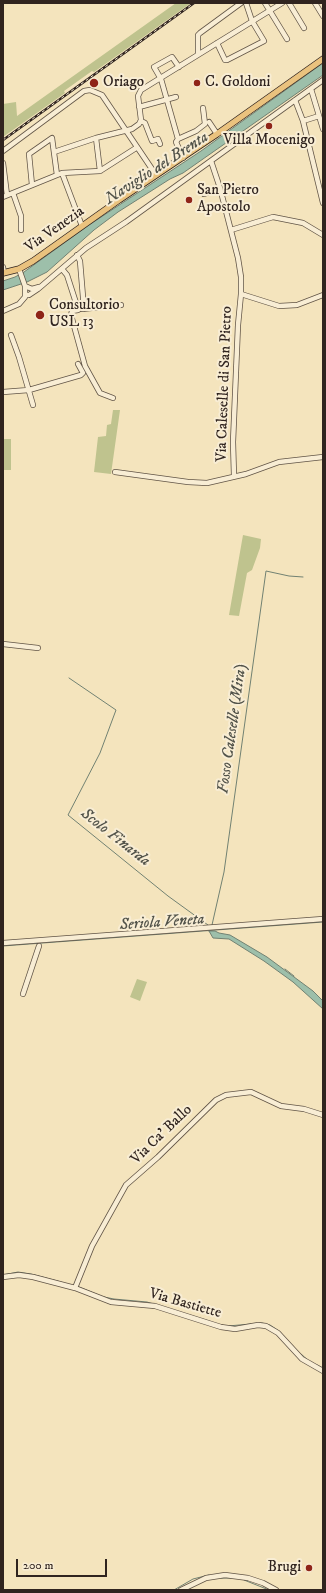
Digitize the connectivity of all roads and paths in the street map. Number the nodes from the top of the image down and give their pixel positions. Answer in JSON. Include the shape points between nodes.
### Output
{"nodes":[{"id":1,"x":241,"y":3,"type":"edge"},
{"id":2,"x":246,"y":3,"type":"edge"},
{"id":3,"x":265,"y":3,"type":"edge"},
{"id":4,"x":282,"y":3,"type":"edge"},
{"id":5,"x":289,"y":3,"type":"edge"},
{"id":6,"x":315,"y":3,"type":"edge"},
{"id":7,"x":270,"y":10,"type":"junction"},
{"id":8,"x":323,"y":16,"type":"edge"},
{"id":9,"x":252,"y":21,"type":"junction"},
{"id":10,"x":304,"y":28,"type":"dead end"},
{"id":11,"x":287,"y":39,"type":"dead end"},
{"id":12,"x":217,"y":43,"type":"junction"},
{"id":13,"x":198,"y":54,"type":"junction"},
{"id":14,"x":323,"y":59,"type":"edge"},
{"id":15,"x":179,"y":66,"type":"junction"},
{"id":16,"x":160,"y":78,"type":"junction"},
{"id":17,"x":323,"y":80,"type":"edge"},
{"id":18,"x":311,"y":89,"type":"junction"},
{"id":19,"x":176,"y":97,"type":"dead end"},
{"id":20,"x":166,"y":100,"type":"junction"},
{"id":21,"x":295,"y":100,"type":"junction"},
{"id":22,"x":139,"y":107,"type":"junction"},
{"id":23,"x":202,"y":108,"type":"dead end"},
{"id":24,"x":319,"y":116,"type":"junction"},
{"id":25,"x":141,"y":121,"type":"junction"},
{"id":26,"x":303,"y":121,"type":"junction"},
{"id":27,"x":209,"y":122,"type":"dead end"},
{"id":28,"x":323,"y":129,"type":"edge"},
{"id":29,"x":125,"y":130,"type":"junction"},
{"id":30,"x":217,"y":134,"type":"junction"},
{"id":31,"x":96,"y":138,"type":"junction"},
{"id":32,"x":178,"y":139,"type":"junction"},
{"id":33,"x":160,"y":144,"type":"dead end"},
{"id":34,"x":136,"y":148,"type":"junction"},
{"id":35,"x":3,"y":150,"type":"edge"},
{"id":36,"x":54,"y":152,"type":"junction"},
{"id":37,"x":183,"y":158,"type":"junction"},
{"id":38,"x":211,"y":161,"type":"junction"},
{"id":39,"x":3,"y":163,"type":"edge"},
{"id":40,"x":100,"y":171,"type":"junction"},
{"id":41,"x":59,"y":174,"type":"junction"},
{"id":42,"x":323,"y":174,"type":"edge"},
{"id":43,"x":317,"y":175,"type":"junction"},
{"id":44,"x":156,"y":176,"type":"junction"},
{"id":45,"x":32,"y":185,"type":"junction"},
{"id":46,"x":220,"y":189,"type":"junction"},
{"id":47,"x":13,"y":193,"type":"junction"},
{"id":48,"x":204,"y":194,"type":"dead end"},
{"id":49,"x":5,"y":196,"type":"edge"},
{"id":50,"x":323,"y":203,"type":"edge"},
{"id":51,"x":82,"y":226,"type":"junction"},
{"id":52,"x":22,"y":230,"type":"dead end"},
{"id":53,"x":231,"y":230,"type":"junction"},
{"id":54,"x":323,"y":235,"type":"edge"},
{"id":55,"x":77,"y":255,"type":"junction"},
{"id":56,"x":62,"y":269,"type":"junction"},
{"id":57,"x":3,"y":271,"type":"edge"},
{"id":58,"x":20,"y":271,"type":"junction"},
{"id":59,"x":25,"y":286,"type":"junction"},
{"id":60,"x":41,"y":286,"type":"junction"},
{"id":61,"x":241,"y":294,"type":"junction"},
{"id":62,"x":26,"y":295,"type":"junction"},
{"id":63,"x":323,"y":295,"type":"edge"},
{"id":64,"x":121,"y":305,"type":"dead end"},
{"id":65,"x":84,"y":309,"type":"junction"},
{"id":66,"x":78,"y":310,"type":"junction"},
{"id":67,"x":3,"y":311,"type":"edge"},
{"id":68,"x":11,"y":335,"type":"dead end"},
{"id":69,"x":78,"y":364,"type":"dead end"},
{"id":70,"x":29,"y":390,"type":"junction"},
{"id":71,"x":3,"y":392,"type":"edge"},
{"id":72,"x":113,"y":398,"type":"dead end"},
{"id":73,"x":33,"y":405,"type":"dead end"},
{"id":74,"x":323,"y":457,"type":"edge"},
{"id":75,"x":115,"y":472,"type":"dead end"},
{"id":76,"x":234,"y":476,"type":"junction"},
{"id":77,"x":3,"y":644,"type":"edge"},
{"id":78,"x":38,"y":648,"type":"dead end"},
{"id":79,"x":323,"y":919,"type":"edge"},
{"id":80,"x":3,"y":943,"type":"edge"},
{"id":81,"x":39,"y":946,"type":"dead end"},
{"id":82,"x":23,"y":994,"type":"dead end"},
{"id":83,"x":323,"y":1115,"type":"edge"},
{"id":84,"x":3,"y":1277,"type":"edge"},
{"id":85,"x":75,"y":1288,"type":"junction"},
{"id":86,"x":323,"y":1371,"type":"edge"},
{"id":87,"x":181,"y":1590,"type":"edge"},
{"id":88,"x":276,"y":1590,"type":"edge"}],
"edges":[{"from":1,"to":13,"type":"street","via":[[198,35]]},
{"from":2,"to":9,"type":"street"},
{"from":3,"to":7,"type":"street"},
{"from":4,"to":7,"type":"street"},
{"from":5,"to":10,"type":"street"},
{"from":6,"to":8,"type":"street"},
{"from":7,"to":9,"type":"street"},
{"from":7,"to":11,"type":"street"},
{"from":9,"to":12,"type":"street"},
{"from":9,"to":12,"type":"street","via":[[264,41],[227,60]]},
{"from":12,"to":13,"type":"street"},
{"from":13,"to":15,"type":"street"},
{"from":14,"to":30,"type":"main road","name":"Via Venezia"},
{"from":15,"to":16,"type":"street"},
{"from":15,"to":16,"type":"street","via":[[171,57],[154,67]]},
{"from":16,"to":20,"type":"street"},
{"from":16,"to":22,"type":"street","via":[[139,91]]},
{"from":17,"to":18,"type":"street"},
{"from":18,"to":21,"type":"street"},
{"from":18,"to":24,"type":"street"},
{"from":19,"to":20,"type":"street"},
{"from":20,"to":22,"type":"street"},
{"from":20,"to":32,"type":"street"},
{"from":21,"to":26,"type":"street"},
{"from":21,"to":38,"type":"street"},
{"from":22,"to":25,"type":"street"},
{"from":23,"to":32,"type":"street","via":[[205,124]]},
{"from":24,"to":26,"type":"street"},
{"from":24,"to":28,"type":"street"},
{"from":25,"to":29,"type":"street","via":[[132,129]]},
{"from":25,"to":33,"type":"street","via":[[145,123],[152,141],[158,138]]},
{"from":26,"to":43,"type":"street"},
{"from":27,"to":30,"type":"street"},
{"from":29,"to":31,"type":"street"},
{"from":29,"to":34,"type":"street"},
{"from":29,"to":35,"type":"street","via":[[102,95],[88,89]]},
{"from":30,"to":37,"type":"main road","name":"Via Venezia"},
{"from":31,"to":36,"type":"street"},
{"from":31,"to":40,"type":"street"},
{"from":32,"to":37,"type":"street","via":[[176,142]]},
{"from":34,"to":40,"type":"street"},
{"from":34,"to":44,"type":"street"},
{"from":36,"to":41,"type":"street"},
{"from":36,"to":45,"type":"street","via":[[52,138],[29,154]]},
{"from":37,"to":44,"type":"main road","name":"Via Venezia"},
{"from":38,"to":46,"type":"street","name":"Via Caleselle di San Pietro"},
{"from":38,"to":55,"type":"street"},
{"from":39,"to":49,"type":"street"},
{"from":40,"to":41,"type":"street"},
{"from":41,"to":45,"type":"street"},
{"from":41,"to":51,"type":"street"},
{"from":42,"to":43,"type":"street"},
{"from":43,"to":50,"type":"street"},
{"from":44,"to":51,"type":"main road","name":"Via Venezia"},
{"from":45,"to":47,"type":"street"},
{"from":46,"to":48,"type":"street"},
{"from":46,"to":53,"type":"street","name":"Via Caleselle di San Pietro"},
{"from":47,"to":49,"type":"street"},
{"from":47,"to":52,"type":"street","via":[[21,216]]},
{"from":51,"to":58,"type":"main road","name":"Via Venezia"},
{"from":53,"to":54,"type":"street","via":[[273,217],[303,223]]},
{"from":53,"to":61,"type":"street","name":"Via Caleselle di San Pietro","via":[[240,266]]},
{"from":55,"to":56,"type":"street"},
{"from":55,"to":65,"type":"street","via":[[80,261]]},
{"from":56,"to":60,"type":"street"},
{"from":56,"to":66,"type":"street"},
{"from":57,"to":58,"type":"main road","name":"Via Venezia"},
{"from":58,"to":59,"type":"street"},
{"from":59,"to":60,"type":"street","via":[[32,289]]},
{"from":59,"to":62,"type":"street"},
{"from":60,"to":62,"type":"street"},
{"from":61,"to":63,"type":"street","name":"Via Caleselle di San Pietro","via":[[279,306],[297,305]]},
{"from":61,"to":76,"type":"street","name":"Via Caleselle di San Pietro","via":[[233,442]]},
{"from":62,"to":67,"type":"street","via":[[19,304]]},
{"from":64,"to":65,"type":"street"},
{"from":65,"to":66,"type":"street"},
{"from":66,"to":72,"type":"street","via":[[72,311],[70,315],[85,366],[100,393]]},
{"from":68,"to":70,"type":"street"},
{"from":69,"to":70,"type":"street","via":[[83,373],[81,375]]},
{"from":70,"to":71,"type":"street"},
{"from":70,"to":73,"type":"street"},
{"from":74,"to":76,"type":"street","name":"Via Caleselle di San Pietro","via":[[283,461]]},
{"from":75,"to":76,"type":"street","name":"Via Caleselle di San Pietro","via":[[200,483]]},
{"from":77,"to":78,"type":"street"},
{"from":79,"to":80,"type":"street"},
{"from":81,"to":82,"type":"street"},
{"from":83,"to":85,"type":"street","name":"Via Ca' Ballo","via":[[281,1106],[251,1092],[226,1095],[216,1100],[126,1185],[92,1246]]},
{"from":84,"to":85,"type":"street","name":"Via Bastiette","via":[[30,1276]]},
{"from":85,"to":86,"type":"street","name":"Via Bastiette","via":[[111,1302],[154,1306],[221,1327],[235,1329],[268,1326],[302,1359]]},
{"from":87,"to":88,"type":"street","via":[[206,1578],[225,1575],[248,1578]]}]}
